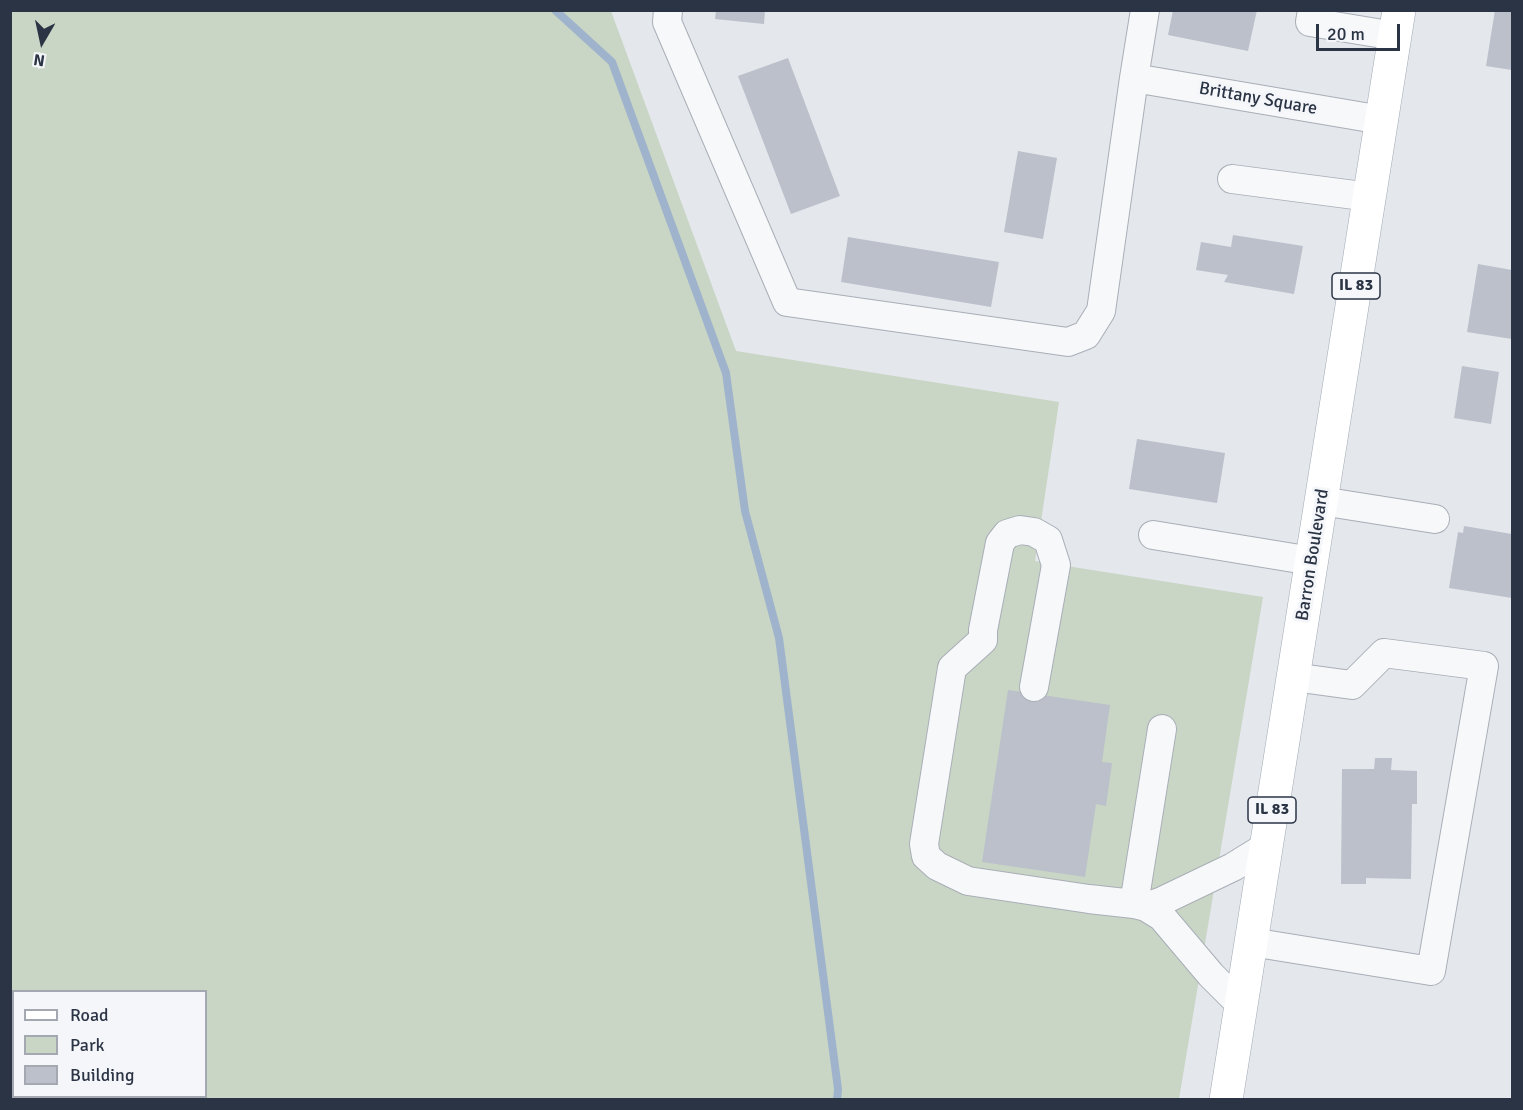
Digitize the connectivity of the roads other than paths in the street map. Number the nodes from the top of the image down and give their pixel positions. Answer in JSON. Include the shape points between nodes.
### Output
{"nodes":[{"id":1,"x":668,"y":10,"type":"edge"},
{"id":2,"x":1145,"y":10,"type":"edge"},
{"id":3,"x":1312,"y":10,"type":"edge"},
{"id":4,"x":1397,"y":23,"type":"edge"},
{"id":5,"x":1134,"y":78,"type":"junction"},
{"id":6,"x":1382,"y":120,"type":"junction"},
{"id":7,"x":1232,"y":179,"type":"dead end"},
{"id":8,"x":1370,"y":197,"type":"junction"},
{"id":9,"x":1321,"y":501,"type":"junction"},
{"id":10,"x":1435,"y":519,"type":"dead end"},
{"id":11,"x":1153,"y":535,"type":"dead end"},
{"id":12,"x":1312,"y":561,"type":"junction"},
{"id":13,"x":1293,"y":677,"type":"junction"},
{"id":14,"x":1034,"y":687,"type":"dead end"},
{"id":15,"x":1162,"y":729,"type":"dead end"},
{"id":16,"x":1267,"y":846,"type":"junction"},
{"id":17,"x":1140,"y":905,"type":"junction"},
{"id":18,"x":1251,"y":942,"type":"junction"},
{"id":19,"x":1241,"y":1005,"type":"junction"},
{"id":20,"x":1226,"y":1100,"type":"edge"}],
"edges":[{"from":1,"to":5,"type":"lane","via":[[667,22],[787,302],[1068,342],[1086,335],[1101,311]]},
{"from":2,"to":5,"type":"lane"},
{"from":3,"to":4,"type":"lane","via":[[1310,22]]},
{"from":4,"to":6,"type":"main road","name":"Barron Boulevard","number":"IL 83"},
{"from":5,"to":6,"type":"lane","name":"Brittany Square"},
{"from":6,"to":8,"type":"main road","name":"Barron Boulevard","number":"IL 83"},
{"from":7,"to":8,"type":"lane"},
{"from":8,"to":9,"type":"main road","name":"Barron Boulevard","number":"IL 83"},
{"from":9,"to":10,"type":"lane"},
{"from":9,"to":12,"type":"main road","name":"Barron Boulevard","number":"IL 83"},
{"from":11,"to":12,"type":"lane"},
{"from":12,"to":13,"type":"main road","name":"Barron Boulevard","number":"IL 83"},
{"from":13,"to":16,"type":"main road","name":"Barron Boulevard","number":"IL 83"},
{"from":13,"to":18,"type":"lane","via":[[1352,685],[1384,653],[1484,666],[1431,971]]},
{"from":14,"to":17,"type":"lane","via":[[1056,565],[1048,540],[1020,530],[1007,534],[1000,543],[983,640],[952,668],[924,844],[926,856],[968,881]]},
{"from":15,"to":17,"type":"lane"},
{"from":16,"to":17,"type":"lane","via":[[1160,902]]},
{"from":16,"to":18,"type":"main road","name":"Barron Boulevard","number":"IL 83"},
{"from":17,"to":19,"type":"lane","via":[[1162,917]]},
{"from":18,"to":19,"type":"main road","name":"Barron Boulevard","number":"IL 83"},
{"from":19,"to":20,"type":"main road","name":"Barron Boulevard","number":"IL 83"}]}
